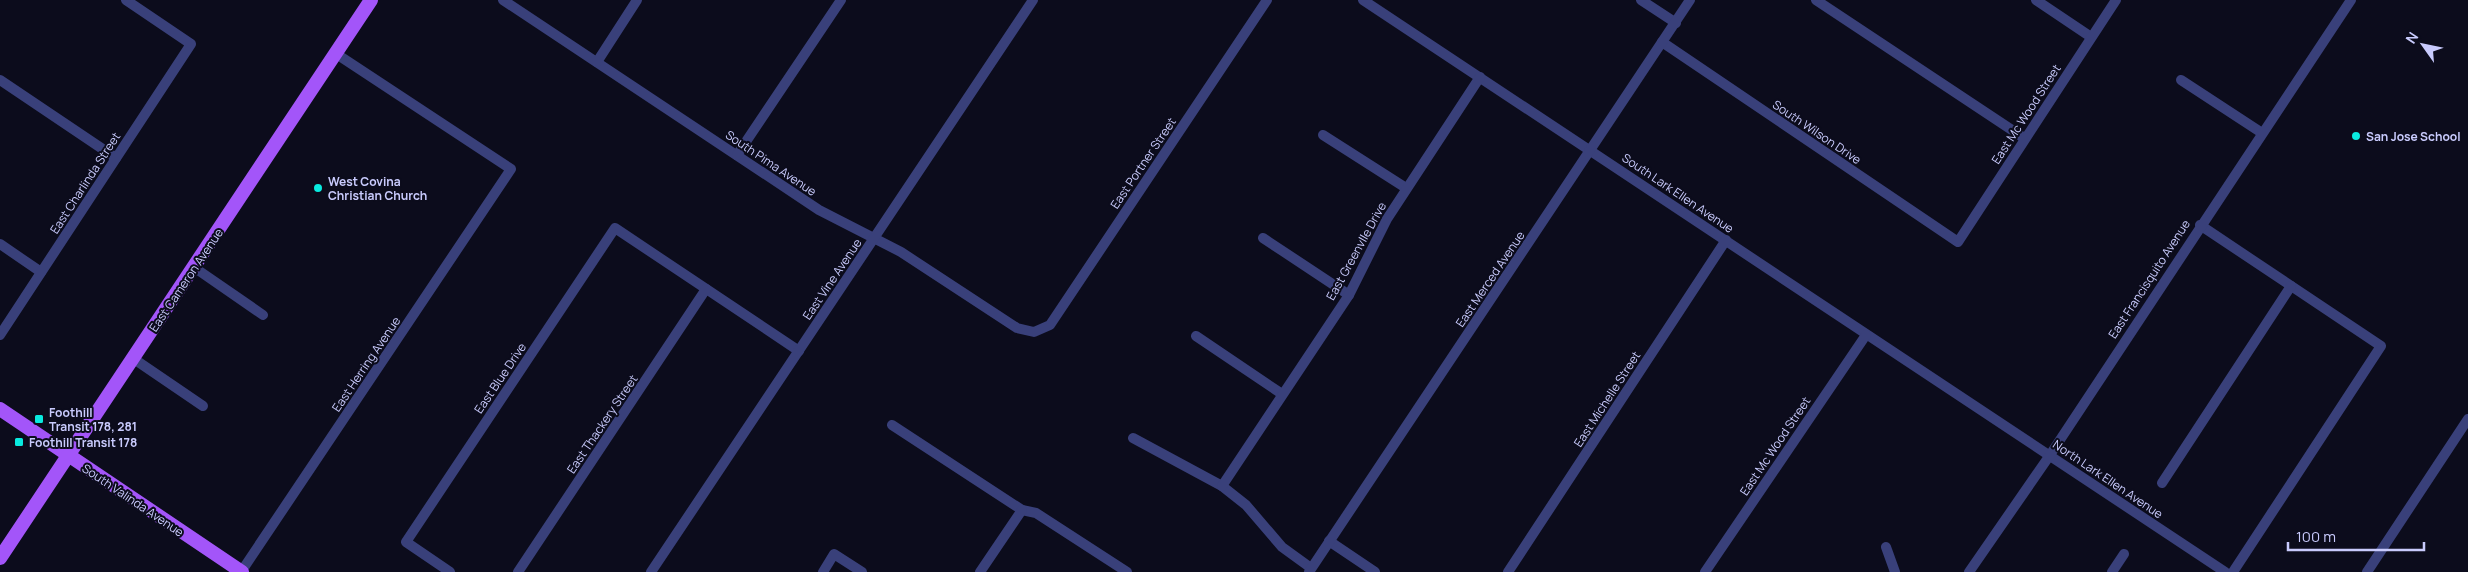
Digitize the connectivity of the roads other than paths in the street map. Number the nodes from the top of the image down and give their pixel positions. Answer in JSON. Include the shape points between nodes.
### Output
{"nodes":[{"id":1,"x":126,"y":0,"type":"edge"},
{"id":2,"x":371,"y":0,"type":"edge"},
{"id":3,"x":503,"y":0,"type":"edge"},
{"id":4,"x":637,"y":0,"type":"edge"},
{"id":5,"x":841,"y":0,"type":"edge"},
{"id":6,"x":1033,"y":0,"type":"edge"},
{"id":7,"x":1267,"y":0,"type":"edge"},
{"id":8,"x":1364,"y":0,"type":"edge"},
{"id":9,"x":1641,"y":0,"type":"edge"},
{"id":10,"x":1690,"y":0,"type":"edge"},
{"id":11,"x":1816,"y":0,"type":"edge"},
{"id":12,"x":2036,"y":0,"type":"edge"},
{"id":13,"x":2116,"y":0,"type":"edge"},
{"id":14,"x":2351,"y":0,"type":"edge"},
{"id":15,"x":1676,"y":23,"type":"junction"},
{"id":16,"x":2091,"y":37,"type":"junction"},
{"id":17,"x":1662,"y":42,"type":"junction"},
{"id":18,"x":335,"y":53,"type":"junction"},
{"id":19,"x":597,"y":62,"type":"junction"},
{"id":20,"x":1480,"y":78,"type":"junction"},
{"id":21,"x":0,"y":80,"type":"edge"},
{"id":22,"x":2181,"y":80,"type":"dead end"},
{"id":23,"x":2262,"y":133,"type":"junction"},
{"id":24,"x":1323,"y":135,"type":"dead end"},
{"id":25,"x":2024,"y":138,"type":"junction"},
{"id":26,"x":1591,"y":150,"type":"junction"},
{"id":27,"x":737,"y":155,"type":"junction"},
{"id":28,"x":116,"y":158,"type":"junction"},
{"id":29,"x":1406,"y":188,"type":"junction"},
{"id":30,"x":2200,"y":225,"type":"junction"},
{"id":31,"x":1263,"y":238,"type":"dead end"},
{"id":32,"x":874,"y":239,"type":"junction"},
{"id":33,"x":1726,"y":240,"type":"junction"},
{"id":34,"x":1958,"y":242,"type":"joint"},
{"id":35,"x":0,"y":244,"type":"edge"},
{"id":36,"x":194,"y":268,"type":"junction"},
{"id":37,"x":41,"y":272,"type":"junction"},
{"id":38,"x":2291,"y":286,"type":"junction"},
{"id":39,"x":706,"y":289,"type":"junction"},
{"id":40,"x":1349,"y":295,"type":"junction"},
{"id":41,"x":263,"y":315,"type":"dead end"},
{"id":42,"x":1034,"y":332,"type":"joint"},
{"id":43,"x":0,"y":335,"type":"edge"},
{"id":44,"x":1866,"y":335,"type":"junction"},
{"id":45,"x":1196,"y":336,"type":"dead end"},
{"id":46,"x":799,"y":351,"type":"junction"},
{"id":47,"x":134,"y":359,"type":"junction"},
{"id":48,"x":1282,"y":394,"type":"junction"},
{"id":49,"x":203,"y":406,"type":"dead end"},
{"id":50,"x":1977,"y":407,"type":"joint"},
{"id":51,"x":0,"y":410,"type":"edge"},
{"id":52,"x":2468,"y":419,"type":"edge"},
{"id":53,"x":892,"y":425,"type":"dead end"},
{"id":54,"x":1133,"y":438,"type":"dead end"},
{"id":55,"x":2050,"y":455,"type":"junction"},
{"id":56,"x":68,"y":456,"type":"junction"},
{"id":57,"x":2162,"y":483,"type":"dead end"},
{"id":58,"x":1222,"y":486,"type":"junction"},
{"id":59,"x":1022,"y":510,"type":"junction"},
{"id":60,"x":1329,"y":541,"type":"junction"},
{"id":61,"x":1886,"y":547,"type":"dead end"},
{"id":62,"x":2124,"y":554,"type":"dead end"},
{"id":63,"x":0,"y":558,"type":"edge"},
{"id":64,"x":1310,"y":570,"type":"edge"},
{"id":65,"x":241,"y":572,"type":"edge"},
{"id":66,"x":450,"y":572,"type":"edge"},
{"id":67,"x":518,"y":572,"type":"edge"},
{"id":68,"x":652,"y":572,"type":"edge"},
{"id":69,"x":823,"y":572,"type":"edge"},
{"id":70,"x":862,"y":572,"type":"edge"},
{"id":71,"x":980,"y":572,"type":"edge"},
{"id":72,"x":1127,"y":572,"type":"edge"},
{"id":73,"x":1375,"y":572,"type":"edge"},
{"id":74,"x":1508,"y":572,"type":"edge"},
{"id":75,"x":1705,"y":572,"type":"edge"},
{"id":76,"x":1894,"y":572,"type":"edge"},
{"id":77,"x":1969,"y":572,"type":"edge"},
{"id":78,"x":2112,"y":572,"type":"edge"},
{"id":79,"x":2225,"y":572,"type":"edge"},
{"id":80,"x":2233,"y":572,"type":"edge"},
{"id":81,"x":2367,"y":572,"type":"edge"}],
"edges":[{"from":1,"to":28,"type":"street","name":"East Charlinda Street","via":[[192,44]]},
{"from":2,"to":18,"type":"main road","name":"East Cameron Avenue"},
{"from":3,"to":19,"type":"street","name":"South Pima Avenue"},
{"from":4,"to":19,"type":"street"},
{"from":5,"to":27,"type":"street"},
{"from":6,"to":32,"type":"street","name":"East Vine Avenue"},
{"from":7,"to":42,"type":"street","name":"East Portner Street","via":[[1050,325]]},
{"from":8,"to":20,"type":"street","name":"South Lark Ellen Avenue"},
{"from":9,"to":15,"type":"street"},
{"from":10,"to":15,"type":"street","name":"East Merced Avenue"},
{"from":11,"to":25,"type":"street"},
{"from":12,"to":16,"type":"street"},
{"from":13,"to":16,"type":"street","name":"East Mc Wood Street"},
{"from":14,"to":23,"type":"street","name":"East Francisquito Avenue"},
{"from":15,"to":17,"type":"street","name":"East Merced Avenue"},
{"from":16,"to":25,"type":"street","name":"East Mc Wood Street"},
{"from":17,"to":26,"type":"street","name":"East Merced Avenue"},
{"from":17,"to":34,"type":"street","name":"South Wilson Drive"},
{"from":18,"to":36,"type":"main road","name":"East Cameron Avenue"},
{"from":18,"to":65,"type":"street","name":"East Herring Avenue","via":[[511,169]]},
{"from":19,"to":27,"type":"street","name":"South Pima Avenue"},
{"from":20,"to":26,"type":"street","name":"South Lark Ellen Avenue"},
{"from":20,"to":29,"type":"street","name":"East Greenvlle Drive"},
{"from":21,"to":28,"type":"street"},
{"from":22,"to":23,"type":"street"},
{"from":23,"to":30,"type":"street","name":"East Francisquito Avenue"},
{"from":24,"to":29,"type":"street"},
{"from":25,"to":34,"type":"street","name":"East Mc Wood Street"},
{"from":26,"to":33,"type":"street","name":"South Lark Ellen Avenue"},
{"from":26,"to":60,"type":"street","name":"East Merced Avenue"},
{"from":27,"to":32,"type":"street","name":"South Pima Avenue","via":[[819,210]]},
{"from":28,"to":37,"type":"street","name":"East Charlinda Street"},
{"from":29,"to":40,"type":"street","name":"East Greenvlle Drive"},
{"from":30,"to":38,"type":"street"},
{"from":30,"to":55,"type":"street","name":"East Francisquito Avenue"},
{"from":31,"to":40,"type":"street"},
{"from":32,"to":42,"type":"street","name":"South Pima Avenue","via":[[901,252],[1017,328]]},
{"from":32,"to":46,"type":"street","name":"East Vine Avenue"},
{"from":33,"to":44,"type":"street","name":"South Lark Ellen Avenue"},
{"from":33,"to":74,"type":"street","name":"East Michelle Street"},
{"from":35,"to":37,"type":"street"},
{"from":36,"to":41,"type":"street"},
{"from":36,"to":47,"type":"main road","name":"East Cameron Avenue"},
{"from":37,"to":43,"type":"street","name":"East Charlinda Street"},
{"from":38,"to":57,"type":"street"},
{"from":38,"to":80,"type":"street","via":[[2381,346]]},
{"from":39,"to":46,"type":"street"},
{"from":39,"to":66,"type":"street","name":"East Blue Drive","via":[[615,228],[406,542]]},
{"from":39,"to":67,"type":"street","name":"East Thackery Street"},
{"from":40,"to":48,"type":"street","name":"East Greenvlle Drive"},
{"from":44,"to":50,"type":"street","name":"South Lark Ellen Avenue"},
{"from":44,"to":75,"type":"street","name":"East Mc Wood Street"},
{"from":45,"to":48,"type":"street"},
{"from":46,"to":68,"type":"street","name":"East Vine Avenue"},
{"from":47,"to":49,"type":"street"},
{"from":47,"to":56,"type":"main road","name":"East Cameron Avenue"},
{"from":48,"to":58,"type":"street","name":"East Greenvlle Drive"},
{"from":50,"to":55,"type":"street","name":"North Lark Ellen Avenue"},
{"from":51,"to":56,"type":"main road","name":"South Valinda Avenue"},
{"from":52,"to":81,"type":"street"},
{"from":53,"to":59,"type":"street"},
{"from":54,"to":58,"type":"street"},
{"from":55,"to":77,"type":"street","name":"East Francisquito Avenue"},
{"from":55,"to":79,"type":"street","name":"North Lark Ellen Avenue"},
{"from":56,"to":63,"type":"main road","name":"East Cameron Avenue"},
{"from":56,"to":65,"type":"main road","name":"South Valinda Avenue"},
{"from":58,"to":64,"type":"street","via":[[1246,505],[1282,547]]},
{"from":59,"to":71,"type":"street"},
{"from":59,"to":72,"type":"street","via":[[1036,513]]},
{"from":60,"to":64,"type":"street","name":"East Merced Avenue"},
{"from":60,"to":73,"type":"street"},
{"from":61,"to":76,"type":"street"},
{"from":62,"to":78,"type":"street"},
{"from":69,"to":70,"type":"street","via":[[834,554]]}]}
